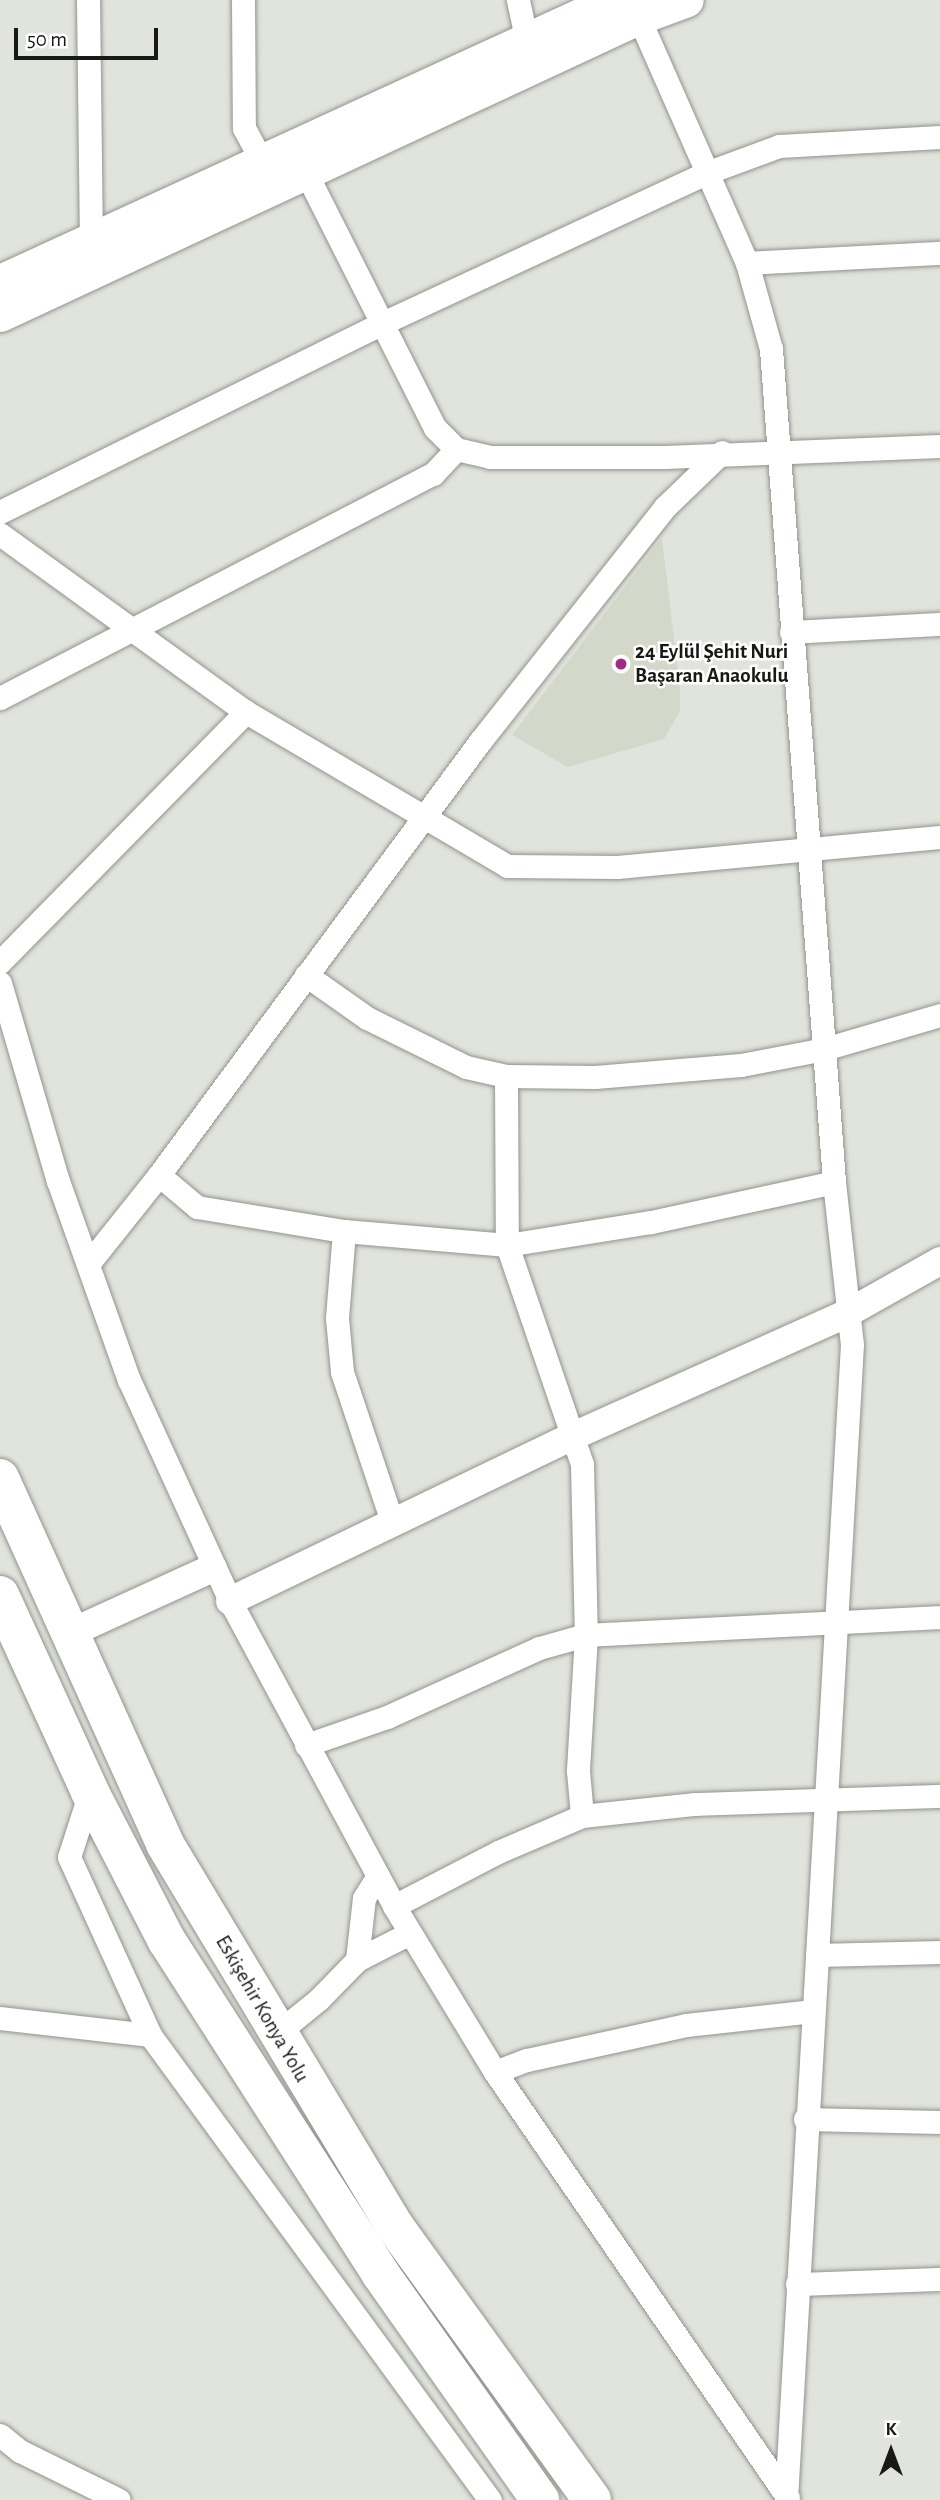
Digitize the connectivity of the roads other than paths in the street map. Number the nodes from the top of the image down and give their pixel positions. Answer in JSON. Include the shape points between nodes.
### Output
{"nodes":[{"id":1,"x":88,"y":0,"type":"edge"},
{"id":2,"x":243,"y":0,"type":"edge"},
{"id":3,"x":517,"y":0,"type":"edge"},
{"id":4,"x":687,"y":0,"type":"edge"},
{"id":5,"x":626,"y":6,"type":"edge"},
{"id":6,"x":526,"y":39,"type":"junction"},
{"id":7,"x":940,"y":137,"type":"edge"},
{"id":8,"x":300,"y":161,"type":"junction"},
{"id":9,"x":706,"y":173,"type":"junction"},
{"id":10,"x":268,"y":175,"type":"junction"},
{"id":11,"x":91,"y":238,"type":"junction"},
{"id":12,"x":940,"y":253,"type":"edge"},
{"id":13,"x":747,"y":263,"type":"junction"},
{"id":14,"x":0,"y":281,"type":"edge"},
{"id":15,"x":0,"y":315,"type":"edge"},
{"id":16,"x":384,"y":323,"type":"junction"},
{"id":17,"x":940,"y":446,"type":"edge"},
{"id":18,"x":456,"y":449,"type":"junction"},
{"id":19,"x":778,"y":451,"type":"junction"},
{"id":20,"x":722,"y":452,"type":"junction"},
{"id":21,"x":0,"y":512,"type":"edge"},
{"id":22,"x":0,"y":534,"type":"edge"},
{"id":23,"x":940,"y":624,"type":"edge"},
{"id":24,"x":791,"y":632,"type":"junction"},
{"id":25,"x":132,"y":633,"type":"junction"},
{"id":26,"x":0,"y":698,"type":"edge"},
{"id":27,"x":246,"y":712,"type":"junction"},
{"id":28,"x":421,"y":819,"type":"junction"},
{"id":29,"x":940,"y":837,"type":"edge"},
{"id":30,"x":807,"y":849,"type":"junction"},
{"id":31,"x":0,"y":962,"type":"edge"},
{"id":32,"x":306,"y":975,"type":"junction"},
{"id":33,"x":0,"y":983,"type":"edge"},
{"id":34,"x":940,"y":1015,"type":"edge"},
{"id":35,"x":824,"y":1049,"type":"junction"},
{"id":36,"x":506,"y":1076,"type":"junction"},
{"id":37,"x":159,"y":1175,"type":"junction"},
{"id":38,"x":834,"y":1182,"type":"junction"},
{"id":39,"x":344,"y":1231,"type":"junction"},
{"id":40,"x":507,"y":1245,"type":"junction"},
{"id":41,"x":940,"y":1261,"type":"edge"},
{"id":42,"x":88,"y":1264,"type":"junction"},
{"id":43,"x":846,"y":1314,"type":"junction"},
{"id":44,"x":571,"y":1437,"type":"junction"},
{"id":45,"x":0,"y":1478,"type":"edge"},
{"id":46,"x":393,"y":1524,"type":"junction"},
{"id":47,"x":213,"y":1568,"type":"junction"},
{"id":48,"x":0,"y":1595,"type":"edge"},
{"id":49,"x":230,"y":1601,"type":"junction"},
{"id":50,"x":940,"y":1617,"type":"edge"},
{"id":51,"x":838,"y":1619,"type":"junction"},
{"id":52,"x":68,"y":1634,"type":"junction"},
{"id":53,"x":586,"y":1635,"type":"junction"},
{"id":54,"x":306,"y":1745,"type":"junction"},
{"id":55,"x":90,"y":1792,"type":"junction"},
{"id":56,"x":940,"y":1796,"type":"edge"},
{"id":57,"x":825,"y":1800,"type":"junction"},
{"id":58,"x":582,"y":1816,"type":"junction"},
{"id":59,"x":377,"y":1877,"type":"junction"},
{"id":60,"x":394,"y":1906,"type":"junction"},
{"id":61,"x":410,"y":1933,"type":"junction"},
{"id":62,"x":940,"y":1952,"type":"edge"},
{"id":63,"x":817,"y":1955,"type":"junction"},
{"id":64,"x":357,"y":1960,"type":"junction"},
{"id":65,"x":813,"y":2011,"type":"junction"},
{"id":66,"x":0,"y":2018,"type":"edge"},
{"id":67,"x":276,"y":2034,"type":"junction"},
{"id":68,"x":150,"y":2035,"type":"junction"},
{"id":69,"x":495,"y":2072,"type":"junction"},
{"id":70,"x":806,"y":2119,"type":"junction"},
{"id":71,"x":940,"y":2122,"type":"edge"},
{"id":72,"x":940,"y":2279,"type":"edge"},
{"id":73,"x":797,"y":2284,"type":"junction"},
{"id":74,"x":0,"y":2435,"type":"edge"},
{"id":75,"x":787,"y":2498,"type":"edge"},
{"id":76,"x":119,"y":2500,"type":"edge"},
{"id":77,"x":490,"y":2500,"type":"edge"},
{"id":78,"x":540,"y":2500,"type":"edge"},
{"id":79,"x":592,"y":2500,"type":"edge"}],
"edges":[{"from":1,"to":11,"type":"street"},
{"from":2,"to":10,"type":"street","via":[[244,128]]},
{"from":3,"to":6,"type":"street"},
{"from":4,"to":5,"type":"main road"},
{"from":5,"to":6,"type":"main road"},
{"from":5,"to":8,"type":"main road"},
{"from":5,"to":9,"type":"street"},
{"from":6,"to":8,"type":"main road"},
{"from":7,"to":9,"type":"street","via":[[779,145]]},
{"from":8,"to":10,"type":"main road"},
{"from":8,"to":16,"type":"street"},
{"from":9,"to":13,"type":"street"},
{"from":9,"to":16,"type":"street"},
{"from":10,"to":11,"type":"main road"},
{"from":10,"to":15,"type":"main road"},
{"from":11,"to":14,"type":"main road"},
{"from":12,"to":13,"type":"street"},
{"from":13,"to":19,"type":"street","via":[[771,349]]},
{"from":16,"to":18,"type":"street","via":[[436,428]]},
{"from":16,"to":21,"type":"street"},
{"from":17,"to":19,"type":"street"},
{"from":18,"to":20,"type":"street","via":[[491,457],[665,457]]},
{"from":18,"to":25,"type":"street","via":[[433,474]]},
{"from":19,"to":20,"type":"street"},
{"from":19,"to":24,"type":"street"},
{"from":20,"to":28,"type":"street","via":[[665,507]]},
{"from":22,"to":25,"type":"street"},
{"from":23,"to":24,"type":"street"},
{"from":24,"to":30,"type":"street"},
{"from":25,"to":26,"type":"street"},
{"from":25,"to":27,"type":"street"},
{"from":27,"to":28,"type":"street"},
{"from":27,"to":31,"type":"street"},
{"from":28,"to":30,"type":"street","via":[[507,866],[617,867]]},
{"from":28,"to":32,"type":"street"},
{"from":29,"to":30,"type":"street"},
{"from":30,"to":35,"type":"street"},
{"from":32,"to":36,"type":"street","via":[[391,1030],[466,1067]]},
{"from":32,"to":37,"type":"street"},
{"from":33,"to":42,"type":"street"},
{"from":34,"to":35,"type":"street"},
{"from":35,"to":36,"type":"street","via":[[688,1070],[595,1077]]},
{"from":35,"to":38,"type":"street"},
{"from":36,"to":40,"type":"street"},
{"from":37,"to":39,"type":"street","via":[[197,1207]]},
{"from":37,"to":42,"type":"street"},
{"from":38,"to":40,"type":"street","via":[[651,1223]]},
{"from":38,"to":43,"type":"street"},
{"from":39,"to":40,"type":"street"},
{"from":39,"to":46,"type":"street","via":[[337,1318],[342,1372]]},
{"from":40,"to":44,"type":"street"},
{"from":41,"to":43,"type":"street"},
{"from":42,"to":47,"type":"street","via":[[129,1380]]},
{"from":43,"to":44,"type":"street"},
{"from":43,"to":51,"type":"street","via":[[852,1344],[851,1394]]},
{"from":44,"to":46,"type":"street"},
{"from":44,"to":53,"type":"street","via":[[582,1464]]},
{"from":45,"to":52,"type":"highway","name":"Eskişehir Konya Yolu"},
{"from":46,"to":49,"type":"street"},
{"from":47,"to":49,"type":"street"},
{"from":47,"to":52,"type":"street"},
{"from":48,"to":55,"type":"highway"},
{"from":49,"to":54,"type":"street"},
{"from":50,"to":51,"type":"street"},
{"from":51,"to":53,"type":"street"},
{"from":51,"to":57,"type":"street"},
{"from":52,"to":67,"type":"highway","name":"Eskişehir Konya Yolu","via":[[165,1844]]},
{"from":53,"to":54,"type":"street","via":[[539,1648],[387,1717]]},
{"from":53,"to":58,"type":"street","via":[[578,1770]]},
{"from":54,"to":59,"type":"street"},
{"from":55,"to":68,"type":"street","via":[[68,1857]]},
{"from":55,"to":78,"type":"highway","via":[[167,1941],[254,2081],[380,2273]]},
{"from":56,"to":57,"type":"street"},
{"from":57,"to":58,"type":"street","via":[[631,1808]]},
{"from":57,"to":63,"type":"street"},
{"from":58,"to":60,"type":"street","via":[[498,1852]]},
{"from":59,"to":60,"type":"street"},
{"from":59,"to":64,"type":"street","via":[[364,1898]]},
{"from":60,"to":61,"type":"street"},
{"from":61,"to":64,"type":"street"},
{"from":61,"to":69,"type":"street"},
{"from":62,"to":63,"type":"street"},
{"from":63,"to":65,"type":"street"},
{"from":64,"to":67,"type":"street"},
{"from":65,"to":69,"type":"street","via":[[686,2025],[527,2060]]},
{"from":65,"to":70,"type":"street"},
{"from":66,"to":68,"type":"street"},
{"from":67,"to":79,"type":"highway","name":"Eskişehir Konya Yolu","via":[[396,2228]]},
{"from":68,"to":77,"type":"street"},
{"from":69,"to":75,"type":"street"},
{"from":70,"to":71,"type":"street"},
{"from":70,"to":73,"type":"street"},
{"from":72,"to":73,"type":"street"},
{"from":73,"to":75,"type":"street"},
{"from":74,"to":76,"type":"street","via":[[20,2451]]}]}
